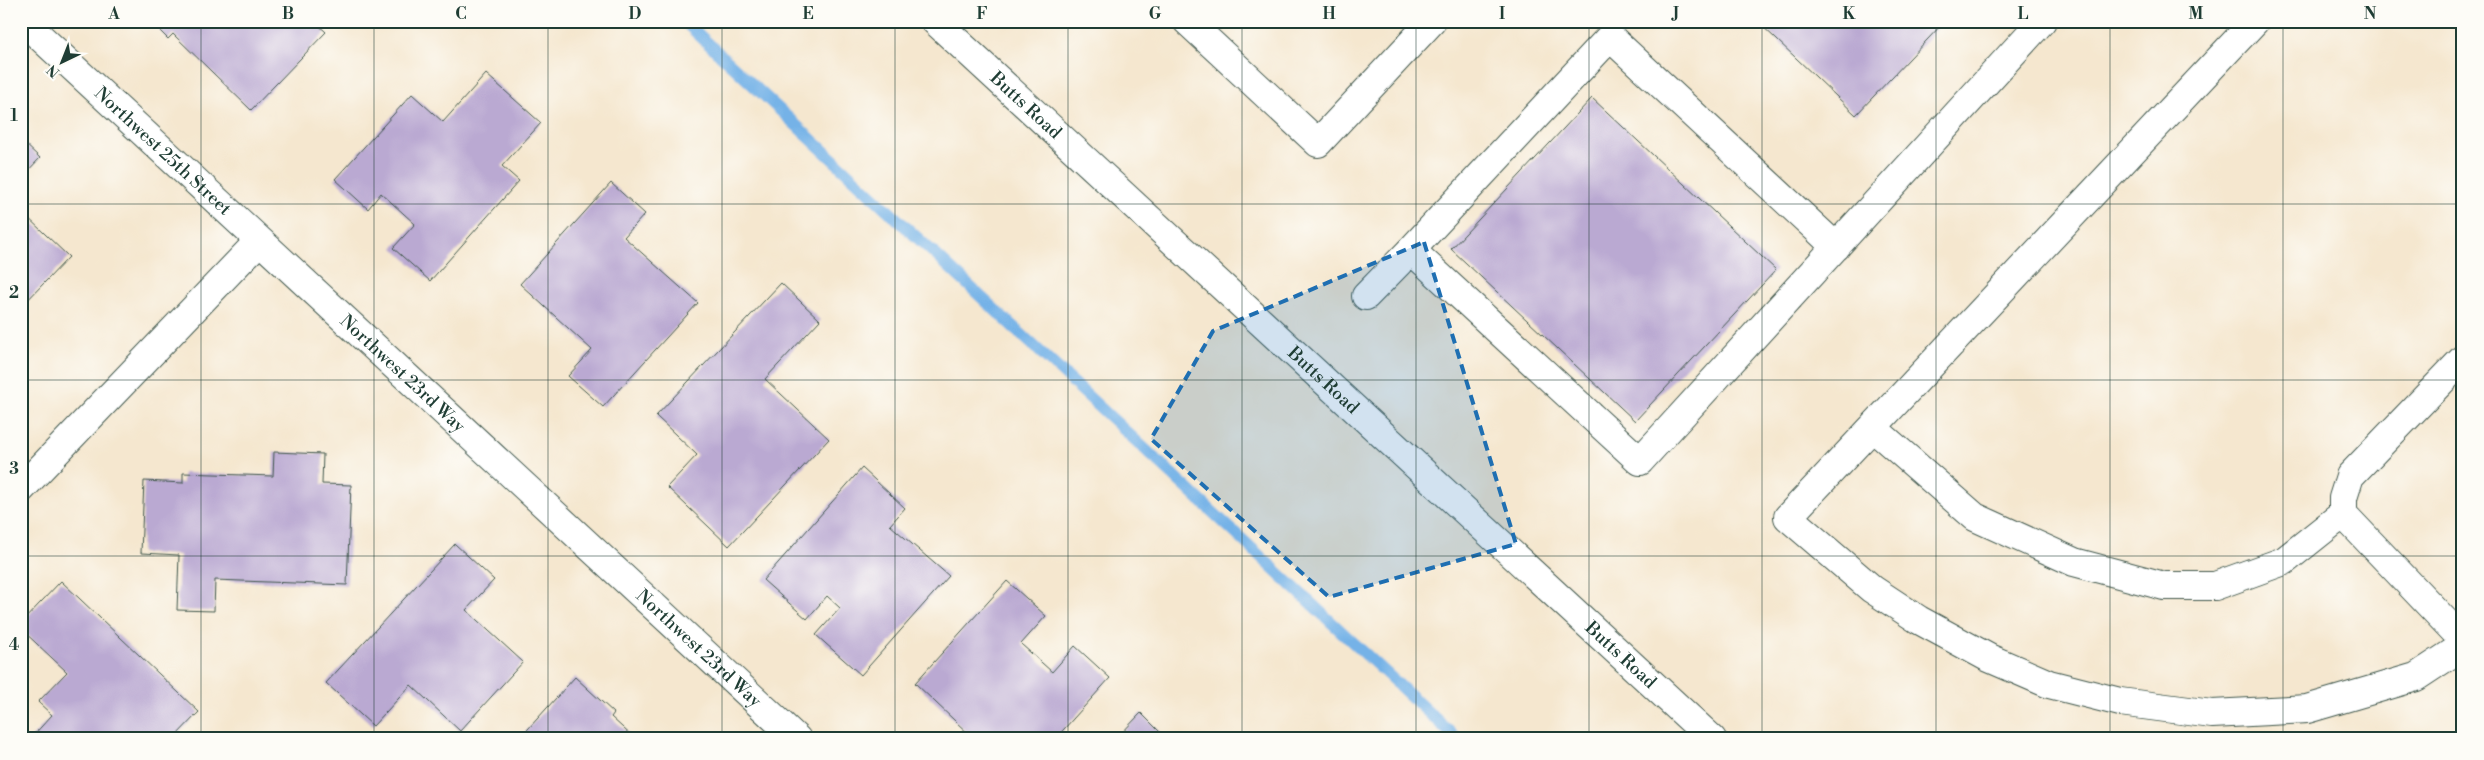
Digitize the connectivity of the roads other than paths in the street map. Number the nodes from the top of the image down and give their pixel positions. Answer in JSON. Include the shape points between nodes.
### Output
{"nodes":[{"id":1,"x":23,"y":21,"type":"edge"},
{"id":2,"x":935,"y":21,"type":"edge"},
{"id":3,"x":1187,"y":21,"type":"edge"},
{"id":4,"x":1432,"y":21,"type":"edge"},
{"id":5,"x":2042,"y":21,"type":"edge"},
{"id":6,"x":2255,"y":21,"type":"edge"},
{"id":7,"x":259,"y":241,"type":"junction"},
{"id":8,"x":1836,"y":248,"type":"junction"},
{"id":9,"x":1411,"y":250,"type":"junction"},
{"id":10,"x":1366,"y":296,"type":"dead end"},
{"id":11,"x":2463,"y":359,"type":"edge"},
{"id":12,"x":1873,"y":428,"type":"junction"},
{"id":13,"x":21,"y":489,"type":"edge"},
{"id":14,"x":2343,"y":514,"type":"junction"},
{"id":15,"x":2463,"y":640,"type":"edge"},
{"id":16,"x":2463,"y":646,"type":"edge"},
{"id":17,"x":797,"y":739,"type":"edge"},
{"id":18,"x":1712,"y":739,"type":"edge"}],
"edges":[{"from":1,"to":7,"type":"street","name":"Northwest 25th Street"},
{"from":2,"to":18,"type":"street","name":"Butts Road"},
{"from":3,"to":4,"type":"street","via":[[1318,143]]},
{"from":5,"to":8,"type":"street"},
{"from":6,"to":12,"type":"street"},
{"from":7,"to":13,"type":"street"},
{"from":7,"to":17,"type":"street","name":"Northwest 23rd Way"},
{"from":8,"to":9,"type":"street","via":[[1610,37]]},
{"from":8,"to":9,"type":"street","via":[[1640,461]]},
{"from":9,"to":10,"type":"street"},
{"from":11,"to":14,"type":"street","via":[[2350,476],[2343,498]]},
{"from":12,"to":14,"type":"street","via":[[1975,517],[2074,562],[2164,586],[2215,586],[2284,561]]},
{"from":12,"to":16,"type":"street","via":[[1788,517],[1872,589],[1919,620],[1989,658],[2049,684],[2120,702],[2212,714],[2307,710],[2416,677]]},
{"from":14,"to":15,"type":"street"}]}
